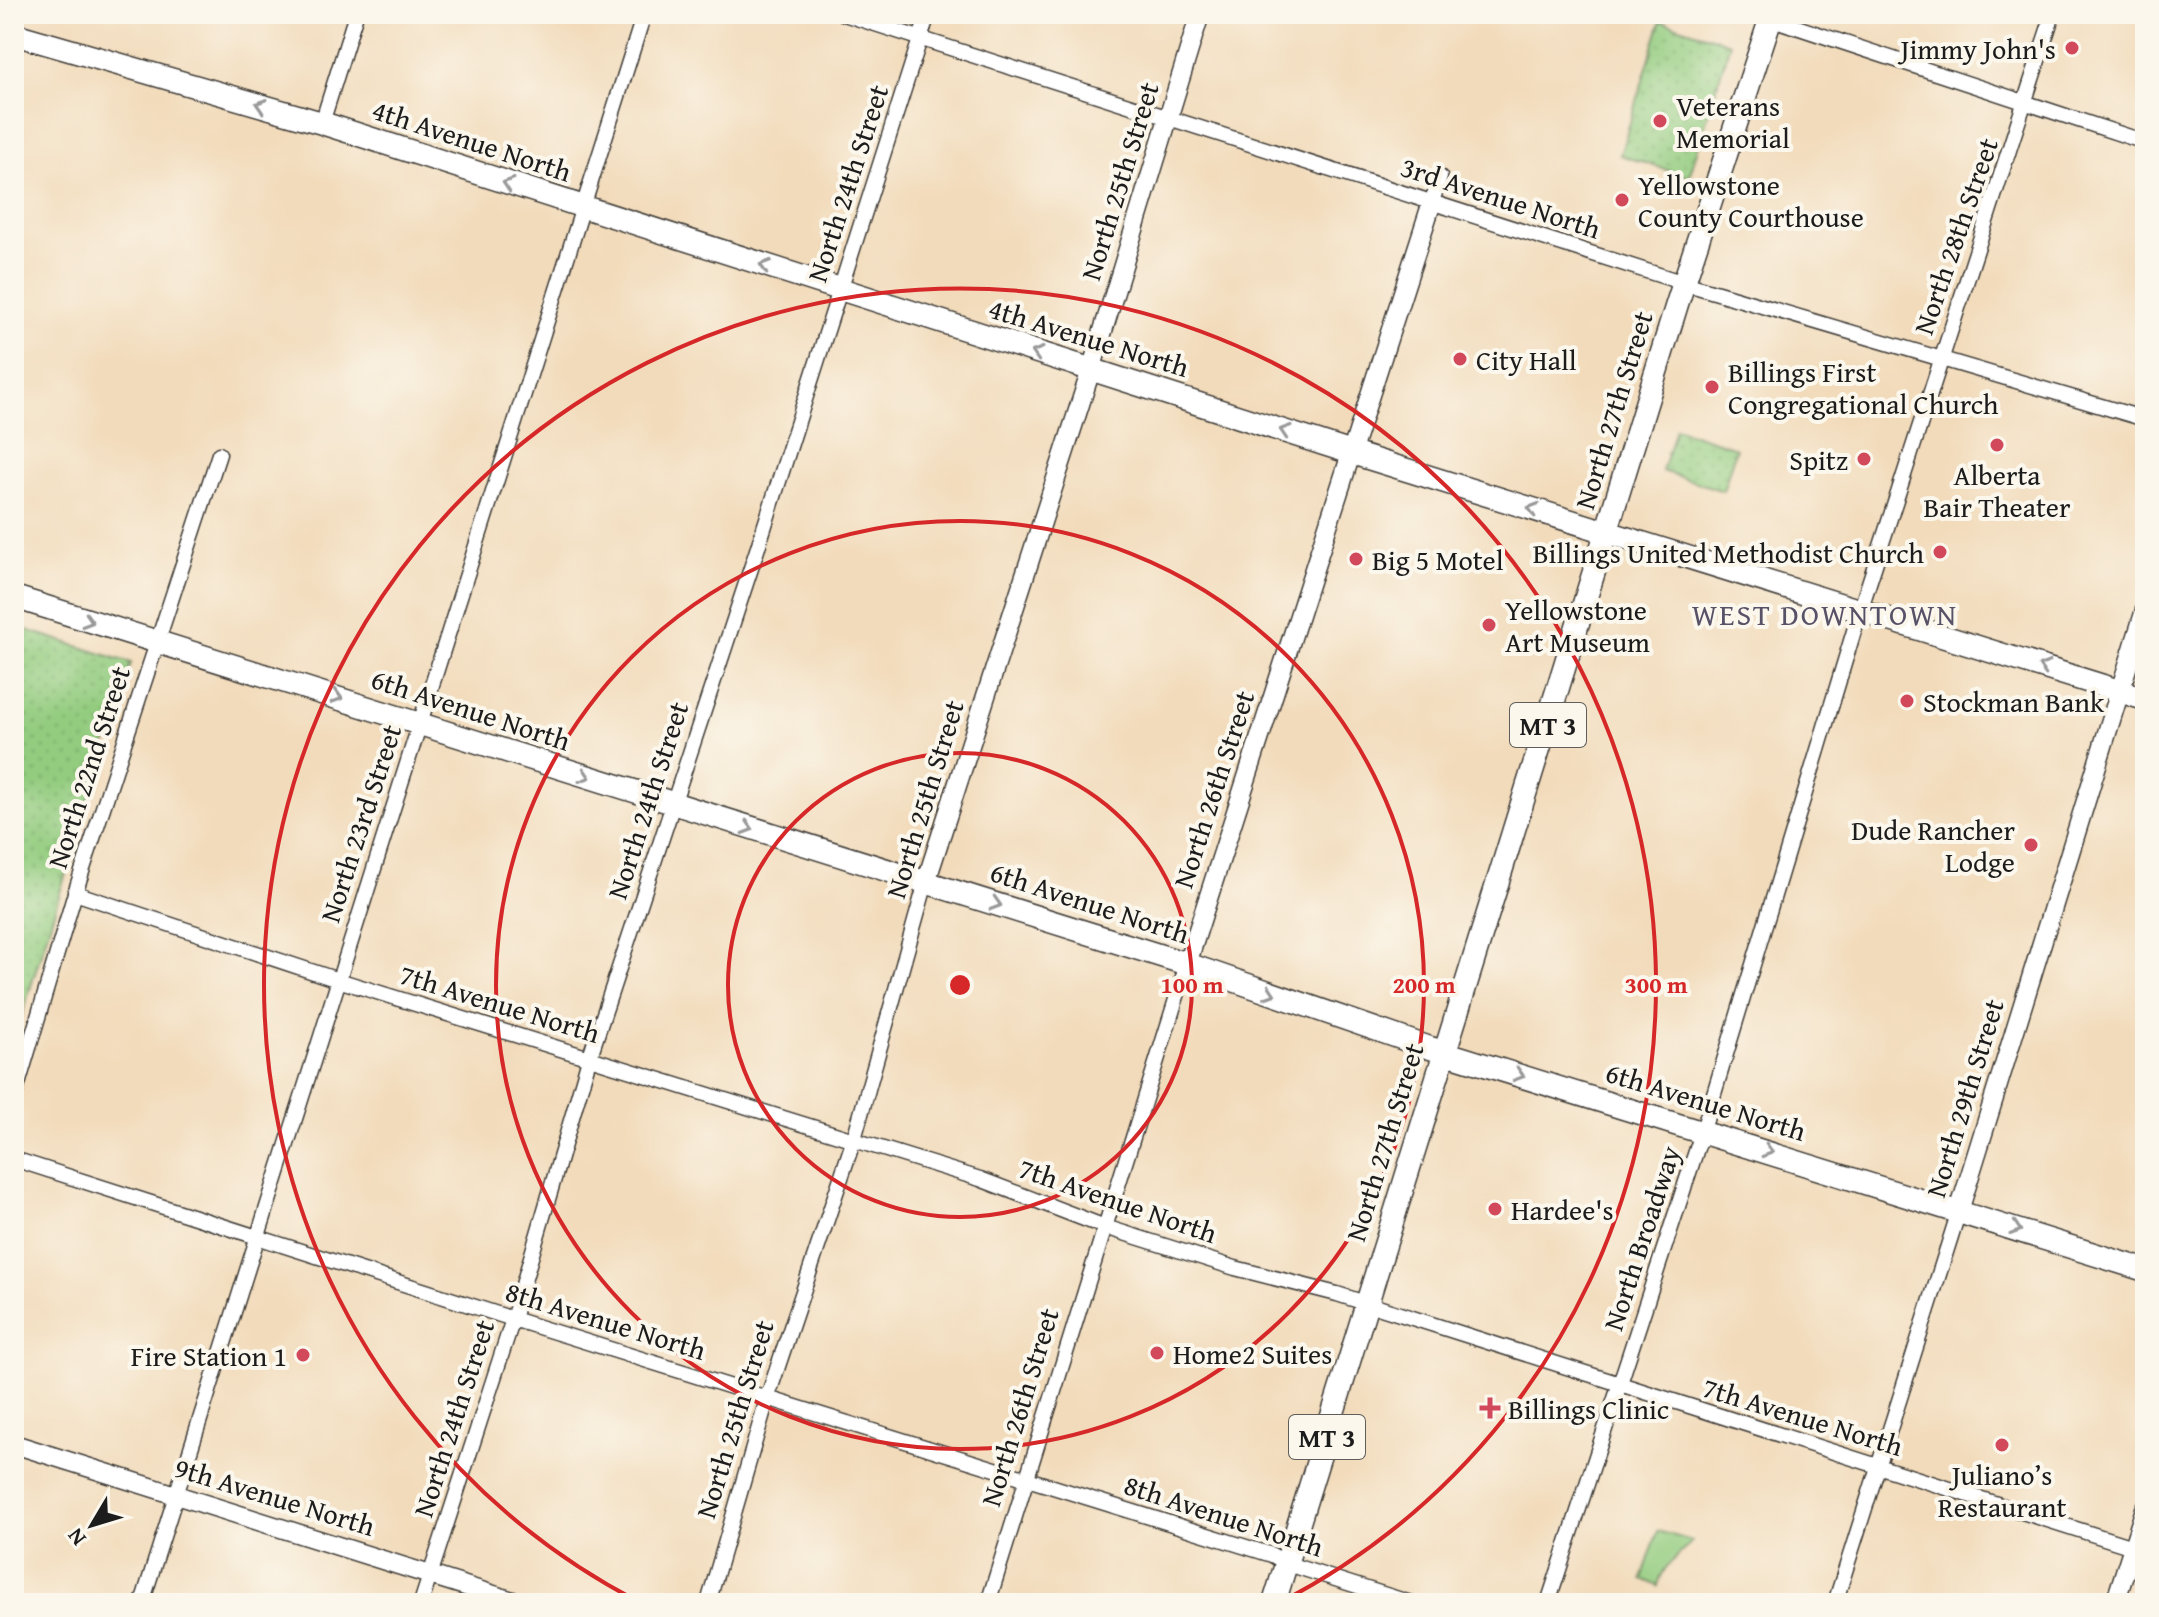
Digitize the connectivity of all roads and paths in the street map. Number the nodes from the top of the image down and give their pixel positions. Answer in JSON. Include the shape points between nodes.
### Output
{"nodes":[{"id":1,"x":356,"y":14,"type":"edge"},
{"id":2,"x":644,"y":14,"type":"edge"},
{"id":3,"x":844,"y":14,"type":"edge"},
{"id":4,"x":928,"y":14,"type":"edge"},
{"id":5,"x":1200,"y":14,"type":"edge"},
{"id":6,"x":2053,"y":14,"type":"edge"},
{"id":7,"x":1766,"y":16,"type":"edge"},
{"id":8,"x":14,"y":34,"type":"edge"},
{"id":9,"x":922,"y":39,"type":"junction"},
{"id":10,"x":2026,"y":105,"type":"junction"},
{"id":11,"x":1167,"y":117,"type":"junction"},
{"id":12,"x":322,"y":123,"type":"junction"},
{"id":13,"x":2145,"y":142,"type":"edge"},
{"id":14,"x":1440,"y":177,"type":"dead end"},
{"id":15,"x":1432,"y":202,"type":"junction"},
{"id":16,"x":583,"y":207,"type":"junction"},
{"id":17,"x":1684,"y":283,"type":"junction"},
{"id":18,"x":840,"y":290,"type":"junction"},
{"id":19,"x":1942,"y":357,"type":"junction"},
{"id":20,"x":1091,"y":370,"type":"junction"},
{"id":21,"x":2145,"y":419,"type":"edge"},
{"id":22,"x":1352,"y":453,"type":"junction"},
{"id":23,"x":219,"y":454,"type":"dead end"},
{"id":24,"x":1608,"y":530,"type":"junction"},
{"id":25,"x":14,"y":597,"type":"edge"},
{"id":26,"x":2145,"y":610,"type":"edge"},
{"id":27,"x":1860,"y":611,"type":"junction"},
{"id":28,"x":155,"y":641,"type":"junction"},
{"id":29,"x":2120,"y":691,"type":"junction"},
{"id":30,"x":2145,"y":699,"type":"edge"},
{"id":31,"x":420,"y":723,"type":"junction"},
{"id":32,"x":673,"y":805,"type":"junction"},
{"id":33,"x":926,"y":882,"type":"junction"},
{"id":34,"x":75,"y":893,"type":"junction"},
{"id":35,"x":1187,"y":964,"type":"junction"},
{"id":36,"x":338,"y":980,"type":"junction"},
{"id":37,"x":1444,"y":1053,"type":"junction"},
{"id":38,"x":589,"y":1059,"type":"junction"},
{"id":39,"x":14,"y":1098,"type":"edge"},
{"id":40,"x":1703,"y":1130,"type":"junction"},
{"id":41,"x":854,"y":1139,"type":"junction"},
{"id":42,"x":14,"y":1159,"type":"edge"},
{"id":43,"x":1959,"y":1211,"type":"junction"},
{"id":44,"x":1105,"y":1227,"type":"junction"},
{"id":45,"x":258,"y":1236,"type":"junction"},
{"id":46,"x":2145,"y":1270,"type":"edge"},
{"id":47,"x":1365,"y":1304,"type":"junction"},
{"id":48,"x":513,"y":1319,"type":"junction"},
{"id":49,"x":1620,"y":1385,"type":"junction"},
{"id":50,"x":768,"y":1396,"type":"junction"},
{"id":51,"x":14,"y":1444,"type":"edge"},
{"id":52,"x":1878,"y":1466,"type":"junction"},
{"id":53,"x":1026,"y":1478,"type":"junction"},
{"id":54,"x":176,"y":1495,"type":"junction"},
{"id":55,"x":2145,"y":1509,"type":"edge"},
{"id":56,"x":2139,"y":1549,"type":"edge"},
{"id":57,"x":1288,"y":1564,"type":"junction"},
{"id":58,"x":429,"y":1573,"type":"junction"},
{"id":59,"x":142,"y":1603,"type":"edge"},
{"id":60,"x":421,"y":1603,"type":"edge"},
{"id":61,"x":519,"y":1603,"type":"edge"},
{"id":62,"x":708,"y":1603,"type":"edge"},
{"id":63,"x":988,"y":1603,"type":"edge"},
{"id":64,"x":1274,"y":1603,"type":"edge"},
{"id":65,"x":1411,"y":1603,"type":"edge"},
{"id":66,"x":1548,"y":1603,"type":"edge"},
{"id":67,"x":1835,"y":1603,"type":"edge"},
{"id":68,"x":2115,"y":1603,"type":"edge"}],
"edges":[{"from":1,"to":12,"type":"street"},
{"from":2,"to":16,"type":"street","name":"North 23rd Street"},
{"from":3,"to":9,"type":"street","name":"3rd Avenue North"},
{"from":4,"to":9,"type":"street","name":"North 24th Street"},
{"from":5,"to":11,"type":"street","name":"North 25th Street"},
{"from":6,"to":10,"type":"street","name":"North 28th Street"},
{"from":7,"to":10,"type":"street"},
{"from":7,"to":17,"type":"main road","name":"North 27th Street","number":"MT 3"},
{"from":12,"to":8,"type":"main road","name":"4th Avenue North","one_way":true},
{"from":9,"to":11,"type":"street","name":"3rd Avenue North"},
{"from":9,"to":18,"type":"street","name":"North 24th Street"},
{"from":10,"to":13,"type":"street"},
{"from":10,"to":19,"type":"street","name":"North 28th Street"},
{"from":11,"to":15,"type":"street","name":"3rd Avenue North"},
{"from":11,"to":20,"type":"street","name":"North 25th Street"},
{"from":16,"to":12,"type":"main road","name":"4th Avenue North","one_way":true},
{"from":14,"to":15,"type":"street","name":"North 26th Street"},
{"from":15,"to":17,"type":"street","name":"3rd Avenue North"},
{"from":15,"to":22,"type":"street","name":"North 26th Street"},
{"from":18,"to":16,"type":"main road","name":"4th Avenue North","one_way":true},
{"from":16,"to":31,"type":"street","name":"North 23rd Street"},
{"from":17,"to":19,"type":"street","name":"3rd Avenue North"},
{"from":17,"to":24,"type":"main road","name":"North 27th Street","number":"MT 3"},
{"from":20,"to":18,"type":"main road","name":"4th Avenue North","one_way":true},
{"from":18,"to":32,"type":"street","name":"North 24th Street"},
{"from":19,"to":21,"type":"street","name":"3rd Avenue North"},
{"from":19,"to":27,"type":"street","name":"North 28th Street"},
{"from":22,"to":20,"type":"main road","name":"4th Avenue North","one_way":true},
{"from":20,"to":33,"type":"street","name":"North 25th Street"},
{"from":24,"to":22,"type":"main road","name":"4th Avenue North","one_way":true},
{"from":22,"to":35,"type":"street","name":"North 26th Street"},
{"from":23,"to":28,"type":"street","name":"North 22nd Street"},
{"from":24,"to":27,"type":"main road","name":"4th Avenue North"},
{"from":24,"to":37,"type":"main road","name":"North 27th Street","number":"MT 3"},
{"from":25,"to":28,"type":"main road","name":"6th Avenue North","one_way":true},
{"from":26,"to":29,"type":"street","name":"North 29th Street"},
{"from":29,"to":27,"type":"main road","name":"4th Avenue North","one_way":true},
{"from":27,"to":40,"type":"street","name":"North Broadway"},
{"from":28,"to":31,"type":"main road","name":"6th Avenue North","one_way":true},
{"from":28,"to":34,"type":"street","name":"North 22nd Street"},
{"from":29,"to":30,"type":"main road","name":"4th Avenue North"},
{"from":29,"to":43,"type":"street","name":"North 29th Street"},
{"from":31,"to":32,"type":"main road","name":"6th Avenue North","one_way":true},
{"from":31,"to":36,"type":"street","name":"North 23rd Street"},
{"from":32,"to":33,"type":"main road","name":"6th Avenue North","one_way":true},
{"from":32,"to":38,"type":"street","name":"North 24th Street"},
{"from":33,"to":35,"type":"main road","name":"6th Avenue North","one_way":true},
{"from":33,"to":41,"type":"street","name":"North 25th Street"},
{"from":34,"to":36,"type":"street","name":"7th Avenue North"},
{"from":34,"to":39,"type":"street","name":"North 22nd Street"},
{"from":35,"to":37,"type":"main road","name":"6th Avenue North","one_way":true},
{"from":35,"to":44,"type":"street","name":"North 26th Street"},
{"from":36,"to":38,"type":"street","name":"7th Avenue North"},
{"from":36,"to":45,"type":"street","name":"North 23rd Street"},
{"from":37,"to":40,"type":"main road","name":"6th Avenue North","one_way":true},
{"from":37,"to":47,"type":"main road","name":"North 27th Street","number":"MT 3"},
{"from":38,"to":41,"type":"street","name":"7th Avenue North"},
{"from":38,"to":48,"type":"street","name":"North 24th Street"},
{"from":40,"to":43,"type":"main road","name":"6th Avenue North","one_way":true},
{"from":40,"to":49,"type":"street","name":"North Broadway"},
{"from":41,"to":44,"type":"street","name":"7th Avenue North"},
{"from":41,"to":50,"type":"street","name":"North 25th Street"},
{"from":42,"to":45,"type":"street","name":"8th Avenue North"},
{"from":43,"to":46,"type":"main road","name":"6th Avenue North","one_way":true},
{"from":43,"to":52,"type":"street","name":"North 29th Street"},
{"from":44,"to":47,"type":"street","name":"7th Avenue North"},
{"from":44,"to":53,"type":"street","name":"North 26th Street"},
{"from":45,"to":48,"type":"street","name":"8th Avenue North"},
{"from":45,"to":54,"type":"street","name":"North 23rd Street"},
{"from":47,"to":49,"type":"street","name":"7th Avenue North"},
{"from":47,"to":57,"type":"main road","name":"North 27th Street","number":"MT 3"},
{"from":48,"to":50,"type":"street","name":"8th Avenue North"},
{"from":48,"to":58,"type":"street","name":"North 24th Street"},
{"from":49,"to":52,"type":"street","name":"7th Avenue North"},
{"from":49,"to":66,"type":"street","name":"North Broadway"},
{"from":50,"to":53,"type":"street","name":"8th Avenue North"},
{"from":50,"to":62,"type":"street","name":"North 25th Street"},
{"from":51,"to":54,"type":"street","name":"9th Avenue North"},
{"from":52,"to":56,"type":"street","name":"7th Avenue North"},
{"from":52,"to":67,"type":"street","name":"North 29th Street"},
{"from":53,"to":57,"type":"street","name":"8th Avenue North"},
{"from":53,"to":63,"type":"street","name":"North 26th Street"},
{"from":54,"to":58,"type":"street","name":"9th Avenue North"},
{"from":54,"to":59,"type":"street","name":"North 23rd Street"},
{"from":55,"to":56,"type":"street"},
{"from":56,"to":68,"type":"street"},
{"from":57,"to":64,"type":"main road","name":"North 27th Street","number":"MT 3"},
{"from":57,"to":65,"type":"street","name":"8th Avenue North"},
{"from":58,"to":60,"type":"street","name":"North 24th Street"},
{"from":58,"to":61,"type":"street","name":"9th Avenue North"}]}
